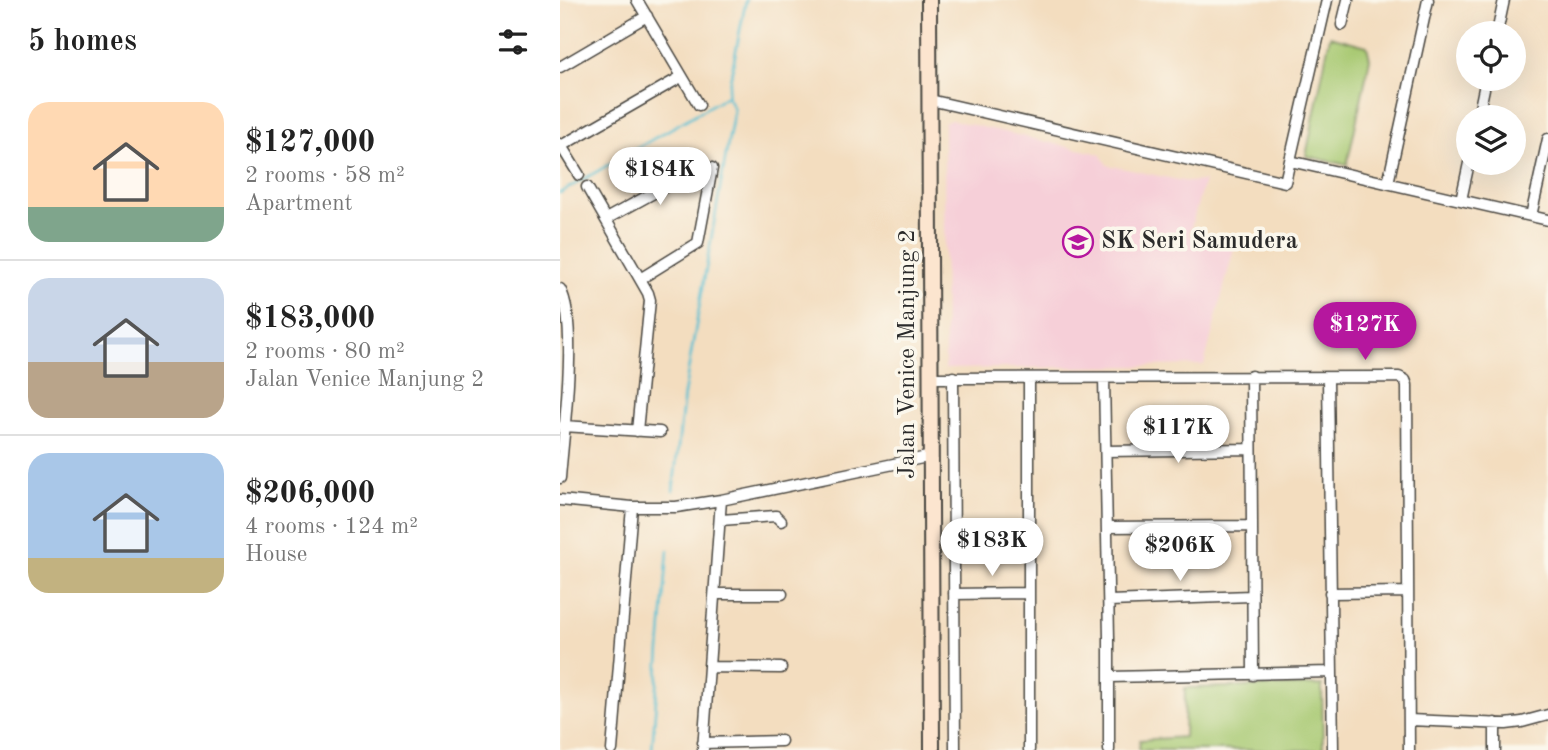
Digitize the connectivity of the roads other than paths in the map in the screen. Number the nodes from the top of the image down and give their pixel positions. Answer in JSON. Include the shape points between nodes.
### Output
{"nodes":[{"id":1,"x":637,"y":0,"type":"edge"},
{"id":2,"x":929,"y":0,"type":"edge"},
{"id":3,"x":1327,"y":0,"type":"edge"},
{"id":4,"x":1348,"y":0,"type":"edge"},
{"id":5,"x":1428,"y":0,"type":"edge"},
{"id":6,"x":1504,"y":0,"type":"edge"},
{"id":7,"x":647,"y":16,"type":"junction"},
{"id":8,"x":1500,"y":21,"type":"edge"},
{"id":9,"x":1342,"y":25,"type":"dead end"},
{"id":10,"x":560,"y":67,"type":"edge"},
{"id":11,"x":681,"y":77,"type":"junction"},
{"id":12,"x":930,"y":100,"type":"junction"},
{"id":13,"x":699,"y":105,"type":"dead end"},
{"id":14,"x":1548,"y":139,"type":"edge"},
{"id":15,"x":561,"y":145,"type":"edge"},
{"id":16,"x":1290,"y":161,"type":"junction"},
{"id":17,"x":579,"y":175,"type":"dead end"},
{"id":18,"x":1466,"y":175,"type":"edge"},
{"id":19,"x":1388,"y":183,"type":"junction"},
{"id":20,"x":587,"y":187,"type":"dead end"},
{"id":21,"x":1461,"y":200,"type":"junction"},
{"id":22,"x":1531,"y":216,"type":"junction"},
{"id":23,"x":606,"y":219,"type":"junction"},
{"id":24,"x":1548,"y":220,"type":"edge"},
{"id":25,"x":640,"y":279,"type":"junction"},
{"id":26,"x":560,"y":289,"type":"edge"},
{"id":27,"x":565,"y":342,"type":"edge"},
{"id":28,"x":1251,"y":376,"type":"junction"},
{"id":29,"x":953,"y":377,"type":"junction"},
{"id":30,"x":931,"y":378,"type":"junction"},
{"id":31,"x":1104,"y":378,"type":"junction"},
{"id":32,"x":1328,"y":378,"type":"junction"},
{"id":33,"x":1029,"y":379,"type":"junction"},
{"id":34,"x":564,"y":426,"type":"junction"},
{"id":35,"x":637,"y":430,"type":"junction"},
{"id":36,"x":660,"y":432,"type":"dead end"},
{"id":37,"x":1251,"y":449,"type":"junction"},
{"id":38,"x":1106,"y":451,"type":"junction"},
{"id":39,"x":932,"y":456,"type":"junction"},
{"id":40,"x":560,"y":478,"type":"edge"},
{"id":41,"x":560,"y":500,"type":"edge"},
{"id":42,"x":721,"y":500,"type":"junction"},
{"id":43,"x":632,"y":507,"type":"junction"},
{"id":44,"x":721,"y":520,"type":"junction"},
{"id":45,"x":781,"y":520,"type":"dead end"},
{"id":46,"x":1251,"y":526,"type":"junction"},
{"id":47,"x":1107,"y":527,"type":"junction"},
{"id":48,"x":1407,"y":592,"type":"junction"},
{"id":49,"x":954,"y":593,"type":"junction"},
{"id":50,"x":1029,"y":593,"type":"junction"},
{"id":51,"x":1330,"y":593,"type":"junction"},
{"id":52,"x":715,"y":594,"type":"junction"},
{"id":53,"x":782,"y":594,"type":"dead end"},
{"id":54,"x":1251,"y":596,"type":"junction"},
{"id":55,"x":1109,"y":601,"type":"junction"},
{"id":56,"x":709,"y":667,"type":"junction"},
{"id":57,"x":781,"y":668,"type":"dead end"},
{"id":58,"x":1331,"y":672,"type":"junction"},
{"id":59,"x":1253,"y":675,"type":"junction"},
{"id":60,"x":1110,"y":677,"type":"junction"},
{"id":61,"x":1548,"y":715,"type":"edge"},
{"id":62,"x":1409,"y":720,"type":"junction"},
{"id":63,"x":1494,"y":723,"type":"junction"},
{"id":64,"x":781,"y":741,"type":"dead end"},
{"id":65,"x":703,"y":747,"type":"edge"},
{"id":66,"x":612,"y":750,"type":"edge"},
{"id":67,"x":932,"y":750,"type":"edge"},
{"id":68,"x":955,"y":750,"type":"edge"},
{"id":69,"x":1030,"y":750,"type":"edge"},
{"id":70,"x":1109,"y":750,"type":"edge"},
{"id":71,"x":1333,"y":750,"type":"edge"},
{"id":72,"x":1409,"y":750,"type":"edge"},
{"id":73,"x":1495,"y":750,"type":"edge"}],
"edges":[{"from":1,"to":7,"type":"street"},
{"from":2,"to":12,"type":"street","name":"Jalan Venice Manjung 2"},
{"from":3,"to":16,"type":"street"},
{"from":4,"to":9,"type":"street"},
{"from":5,"to":19,"type":"street"},
{"from":6,"to":8,"type":"street"},
{"from":7,"to":10,"type":"street"},
{"from":7,"to":11,"type":"street"},
{"from":11,"to":13,"type":"street"},
{"from":11,"to":15,"type":"street"},
{"from":12,"to":16,"type":"street","via":[[1286,182]]},
{"from":12,"to":30,"type":"street","name":"Jalan Venice Manjung 2"},
{"from":14,"to":22,"type":"street"},
{"from":15,"to":17,"type":"street"},
{"from":16,"to":19,"type":"street"},
{"from":18,"to":21,"type":"street"},
{"from":19,"to":21,"type":"street"},
{"from":20,"to":23,"type":"street"},
{"from":21,"to":22,"type":"street"},
{"from":22,"to":24,"type":"street"},
{"from":23,"to":25,"type":"street"},
{"from":23,"to":25,"type":"street","via":[[699,168],[712,167],[698,243]]},
{"from":25,"to":35,"type":"street","via":[[650,300]]},
{"from":26,"to":27,"type":"street","via":[[567,306]]},
{"from":27,"to":34,"type":"street"},
{"from":28,"to":31,"type":"street"},
{"from":28,"to":32,"type":"street"},
{"from":28,"to":37,"type":"street"},
{"from":29,"to":30,"type":"street"},
{"from":29,"to":33,"type":"street"},
{"from":29,"to":49,"type":"street"},
{"from":30,"to":39,"type":"street","name":"Jalan Venice Manjung 2"},
{"from":31,"to":33,"type":"street"},
{"from":31,"to":38,"type":"street"},
{"from":32,"to":48,"type":"street","via":[[1399,377],[1407,385]]},
{"from":32,"to":51,"type":"street"},
{"from":33,"to":50,"type":"street"},
{"from":34,"to":35,"type":"street"},
{"from":34,"to":40,"type":"street"},
{"from":35,"to":36,"type":"street"},
{"from":37,"to":38,"type":"street"},
{"from":37,"to":46,"type":"street"},
{"from":38,"to":47,"type":"street"},
{"from":39,"to":42,"type":"street"},
{"from":39,"to":67,"type":"street","name":"Jalan Venice Manjung 2"},
{"from":41,"to":43,"type":"street"},
{"from":42,"to":43,"type":"street","via":[[676,508]]},
{"from":42,"to":44,"type":"street"},
{"from":43,"to":66,"type":"street"},
{"from":44,"to":45,"type":"street","via":[[776,516]]},
{"from":44,"to":52,"type":"street"},
{"from":46,"to":47,"type":"street"},
{"from":46,"to":54,"type":"street"},
{"from":47,"to":55,"type":"street"},
{"from":48,"to":51,"type":"street"},
{"from":48,"to":62,"type":"street"},
{"from":49,"to":50,"type":"street"},
{"from":49,"to":68,"type":"street"},
{"from":50,"to":69,"type":"street"},
{"from":51,"to":58,"type":"street"},
{"from":52,"to":53,"type":"street"},
{"from":52,"to":56,"type":"street"},
{"from":54,"to":55,"type":"street"},
{"from":54,"to":59,"type":"street"},
{"from":55,"to":60,"type":"street"},
{"from":56,"to":57,"type":"street"},
{"from":56,"to":65,"type":"street"},
{"from":58,"to":59,"type":"street"},
{"from":58,"to":71,"type":"street"},
{"from":59,"to":60,"type":"street"},
{"from":60,"to":70,"type":"street"},
{"from":61,"to":63,"type":"street"},
{"from":62,"to":63,"type":"street"},
{"from":62,"to":72,"type":"street"},
{"from":63,"to":73,"type":"street"},
{"from":64,"to":65,"type":"street"}]}
